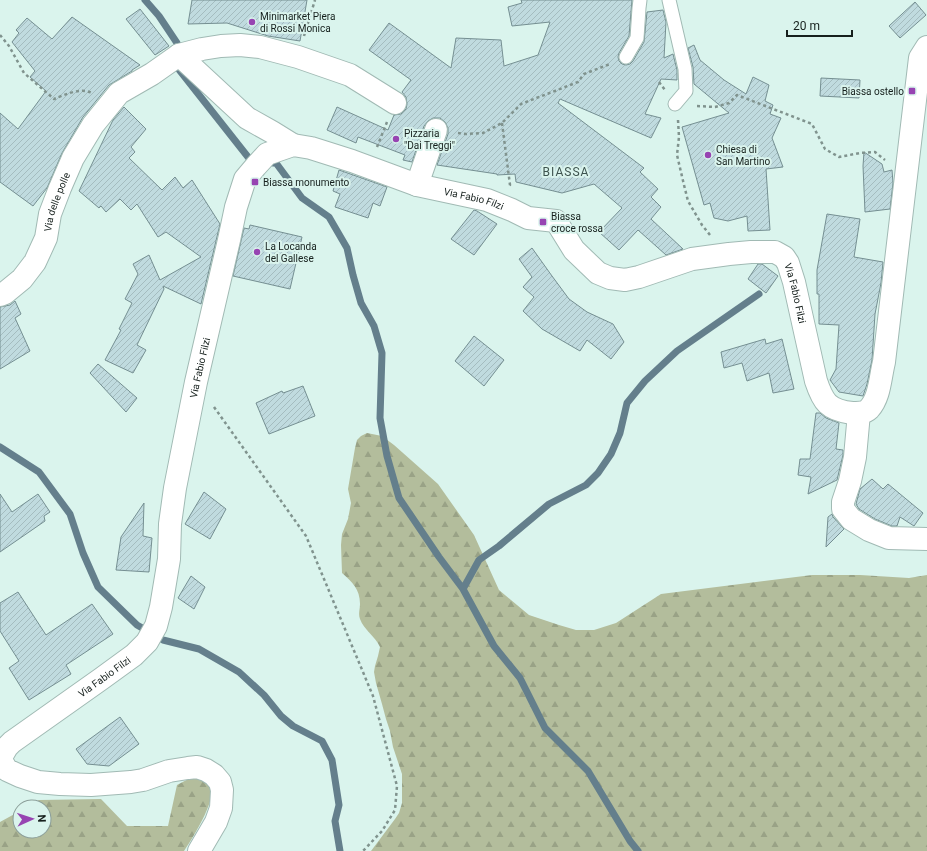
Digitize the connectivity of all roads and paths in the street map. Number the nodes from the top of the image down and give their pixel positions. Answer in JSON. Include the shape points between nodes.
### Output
{"nodes":[{"id":1,"x":316,"y":0,"type":"edge"},
{"id":2,"x":640,"y":0,"type":"edge"},
{"id":3,"x":669,"y":0,"type":"edge"},
{"id":4,"x":0,"y":35,"type":"edge"},
{"id":5,"x":927,"y":47,"type":"edge"},
{"id":6,"x":179,"y":55,"type":"junction"},
{"id":7,"x":298,"y":57,"type":"junction"},
{"id":8,"x":626,"y":58,"type":"joint"},
{"id":9,"x":109,"y":103,"type":"junction"},
{"id":10,"x":395,"y":103,"type":"joint"},
{"id":11,"x":675,"y":104,"type":"junction"},
{"id":12,"x":502,"y":123,"type":"junction"},
{"id":13,"x":436,"y":130,"type":"joint"},
{"id":14,"x":293,"y":145,"type":"junction"},
{"id":15,"x":369,"y":167,"type":"junction"},
{"id":16,"x":906,"y":176,"type":"junction"},
{"id":17,"x":417,"y":185,"type":"junction"},
{"id":18,"x":487,"y":200,"type":"junction"},
{"id":19,"x":729,"y":254,"type":"junction"},
{"id":20,"x":0,"y":295,"type":"edge"},
{"id":21,"x":196,"y":382,"type":"junction"},
{"id":22,"x":859,"y":413,"type":"junction"},
{"id":23,"x":927,"y":539,"type":"edge"},
{"id":24,"x":0,"y":759,"type":"edge"},
{"id":25,"x":199,"y":851,"type":"edge"},
{"id":26,"x":362,"y":851,"type":"edge"}],
"edges":[{"from":1,"to":7,"type":"path"},
{"from":2,"to":8,"type":"lane","via":[[637,38]]},
{"from":3,"to":11,"type":"lane","via":[[685,69],[686,91]]},
{"from":4,"to":9,"type":"path","via":[[24,73],[54,99],[71,92],[88,91]]},
{"from":5,"to":16,"type":"street","via":[[920,58]]},
{"from":6,"to":7,"type":"street","via":[[202,49],[240,45],[260,47]]},
{"from":6,"to":9,"type":"street","name":"Via delle polle","via":[[119,93]]},
{"from":6,"to":14,"type":"street","via":[[247,118]]},
{"from":7,"to":10,"type":"street","via":[[350,75]]},
{"from":8,"to":12,"type":"path","via":[[584,74],[578,82],[521,104]]},
{"from":9,"to":20,"type":"street","name":"Via delle polle","via":[[73,158],[50,214],[46,238],[35,262],[22,279]]},
{"from":10,"to":15,"type":"path"},
{"from":11,"to":16,"type":"path","via":[[716,107],[729,103],[737,95],[812,124],[825,149],[839,157],[860,152],[875,152]]},
{"from":11,"to":19,"type":"path","via":[[679,137],[677,154],[688,201],[713,240]]},
{"from":12,"to":13,"type":"path","via":[[483,133],[466,134]]},
{"from":12,"to":18,"type":"path","via":[[510,185]]},
{"from":13,"to":17,"type":"street"},
{"from":14,"to":15,"type":"street","name":"Via Fabio Filzi","via":[[329,153]]},
{"from":14,"to":21,"type":"street","name":"Via Fabio Filzi","via":[[267,154],[245,179],[236,207]]},
{"from":15,"to":17,"type":"street","name":"Via Fabio Filzi"},
{"from":16,"to":22,"type":"street","via":[[880,384],[877,397],[868,410]]},
{"from":17,"to":18,"type":"street","name":"Via Fabio Filzi"},
{"from":18,"to":19,"type":"street","name":"Via Fabio Filzi","via":[[528,218],[556,221],[574,250],[598,273],[610,278],[625,280],[692,259]]},
{"from":19,"to":22,"type":"street","name":"Via Fabio Filzi","via":[[775,252],[784,257],[794,282],[821,396],[830,407],[838,411]]},
{"from":21,"to":24,"type":"street","name":"Via Fabio Filzi","via":[[175,488],[169,559],[156,626],[147,642],[134,655],[12,742]]},
{"from":21,"to":26,"type":"path","via":[[306,536],[373,696],[397,786],[395,810],[382,831]]},
{"from":22,"to":23,"type":"street","via":[[855,456],[842,502],[843,509],[851,519],[889,538]]},
{"from":24,"to":25,"type":"street","name":"Via Fabio Filzi","via":[[7,770],[20,776],[38,782],[60,784],[131,782],[169,771],[198,767],[206,770],[220,782],[221,808]]}]}
